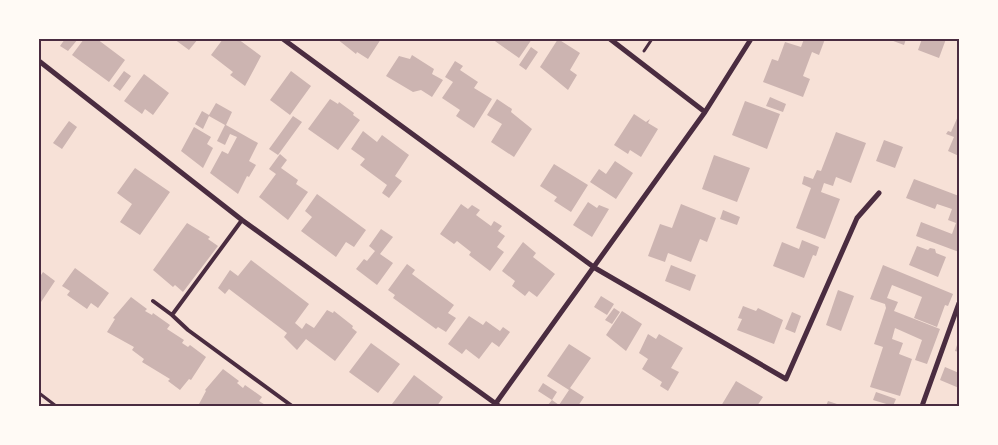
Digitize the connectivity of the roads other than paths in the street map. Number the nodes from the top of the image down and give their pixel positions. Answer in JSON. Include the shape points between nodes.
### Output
{"nodes":[{"id":1,"x":283,"y":39,"type":"edge"},
{"id":2,"x":610,"y":39,"type":"edge"},
{"id":3,"x":751,"y":39,"type":"edge"},
{"id":4,"x":39,"y":61,"type":"edge"},
{"id":5,"x":704,"y":112,"type":"junction"},
{"id":6,"x":879,"y":193,"type":"dead end"},
{"id":7,"x":242,"y":220,"type":"junction"},
{"id":8,"x":595,"y":268,"type":"junction"},
{"id":9,"x":153,"y":301,"type":"dead end"},
{"id":10,"x":959,"y":303,"type":"edge"},
{"id":11,"x":172,"y":315,"type":"junction"},
{"id":12,"x":497,"y":405,"type":"edge"},
{"id":13,"x":292,"y":406,"type":"edge"},
{"id":14,"x":922,"y":406,"type":"edge"}],
"edges":[{"from":1,"to":8,"type":"street"},
{"from":2,"to":5,"type":"street"},
{"from":3,"to":5,"type":"street"},
{"from":4,"to":7,"type":"street"},
{"from":5,"to":8,"type":"street"},
{"from":6,"to":8,"type":"street","via":[[857,218],[786,379]]},
{"from":7,"to":11,"type":"lane"},
{"from":7,"to":12,"type":"street"},
{"from":8,"to":12,"type":"street"},
{"from":9,"to":11,"type":"lane"},
{"from":10,"to":14,"type":"street"},
{"from":11,"to":13,"type":"lane"}]}
